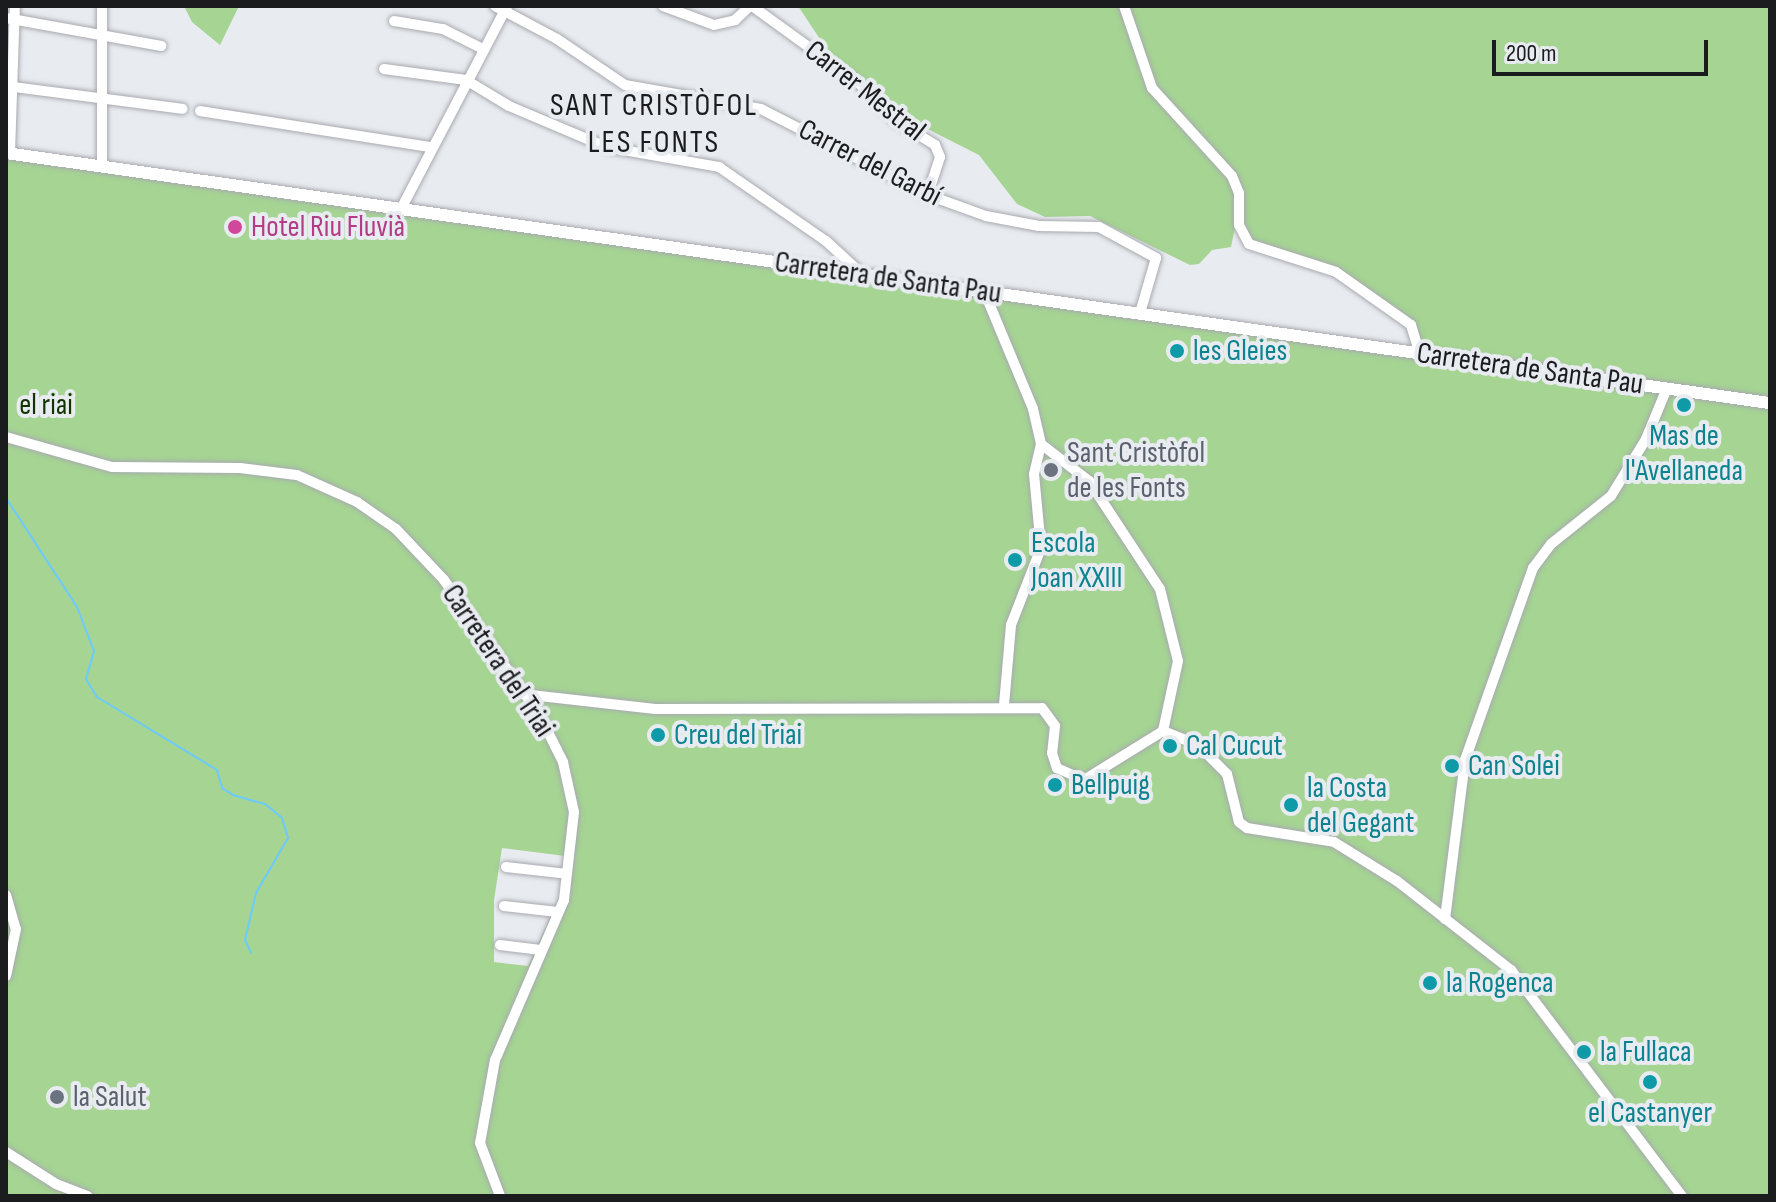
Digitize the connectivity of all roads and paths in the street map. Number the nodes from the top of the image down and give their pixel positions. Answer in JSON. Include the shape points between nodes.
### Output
{"nodes":[{"id":1,"x":15,"y":6,"type":"edge"},
{"id":2,"x":95,"y":6,"type":"edge"},
{"id":3,"x":102,"y":6,"type":"edge"},
{"id":4,"x":663,"y":6,"type":"edge"},
{"id":5,"x":751,"y":6,"type":"edge"},
{"id":6,"x":1124,"y":6,"type":"edge"},
{"id":7,"x":502,"y":7,"type":"edge"},
{"id":8,"x":10,"y":18,"type":"edge"},
{"id":9,"x":394,"y":21,"type":"dead end"},
{"id":10,"x":102,"y":36,"type":"junction"},
{"id":11,"x":161,"y":46,"type":"dead end"},
{"id":12,"x":483,"y":49,"type":"junction"},
{"id":13,"x":384,"y":69,"type":"dead end"},
{"id":14,"x":466,"y":80,"type":"junction"},
{"id":15,"x":9,"y":87,"type":"edge"},
{"id":16,"x":102,"y":97,"type":"junction"},
{"id":17,"x":183,"y":109,"type":"dead end"},
{"id":18,"x":200,"y":111,"type":"dead end"},
{"id":19,"x":431,"y":147,"type":"junction"},
{"id":20,"x":8,"y":153,"type":"edge"},
{"id":21,"x":102,"y":167,"type":"junction"},
{"id":22,"x":928,"y":195,"type":"junction"},
{"id":23,"x":401,"y":209,"type":"junction"},
{"id":24,"x":862,"y":274,"type":"junction"},
{"id":25,"x":984,"y":291,"type":"junction"},
{"id":26,"x":1140,"y":313,"type":"junction"},
{"id":27,"x":1420,"y":354,"type":"junction"},
{"id":28,"x":1667,"y":388,"type":"junction"},
{"id":29,"x":1770,"y":403,"type":"edge"},
{"id":30,"x":6,"y":437,"type":"edge"},
{"id":31,"x":1041,"y":444,"type":"junction"},
{"id":32,"x":522,"y":694,"type":"junction"},
{"id":33,"x":1004,"y":705,"type":"junction"},
{"id":34,"x":1163,"y":731,"type":"junction"},
{"id":35,"x":506,"y":867,"type":"dead end"},
{"id":36,"x":567,"y":874,"type":"junction"},
{"id":37,"x":6,"y":895,"type":"edge"},
{"id":38,"x":504,"y":906,"type":"dead end"},
{"id":39,"x":558,"y":912,"type":"junction"},
{"id":40,"x":1445,"y":919,"type":"junction"},
{"id":41,"x":500,"y":945,"type":"dead end"},
{"id":42,"x":539,"y":950,"type":"junction"},
{"id":43,"x":6,"y":976,"type":"edge"},
{"id":44,"x":6,"y":1152,"type":"edge"},
{"id":45,"x":88,"y":1196,"type":"edge"},
{"id":46,"x":500,"y":1196,"type":"edge"},
{"id":47,"x":1682,"y":1196,"type":"edge"}],
"edges":[{"from":1,"to":8,"type":"street"},
{"from":2,"to":10,"type":"street"},
{"from":3,"to":10,"type":"street"},
{"from":4,"to":5,"type":"street","via":[[714,25],[735,20]]},
{"from":5,"to":22,"type":"street","name":"Carrer Mestral","via":[[935,145],[940,162]]},
{"from":6,"to":27,"type":"street","via":[[1152,88],[1232,176],[1239,193],[1239,225],[1249,244],[1336,272],[1411,325]]},
{"from":7,"to":12,"type":"street"},
{"from":7,"to":22,"type":"street","name":"Carrer del Garbí","via":[[617,82],[761,109]]},
{"from":8,"to":10,"type":"street"},
{"from":8,"to":15,"type":"street"},
{"from":9,"to":12,"type":"street","via":[[443,29]]},
{"from":10,"to":11,"type":"street"},
{"from":10,"to":16,"type":"street"},
{"from":12,"to":14,"type":"street"},
{"from":13,"to":14,"type":"street"},
{"from":14,"to":19,"type":"street"},
{"from":14,"to":24,"type":"street","via":[[509,106],[595,144],[730,172],[826,241]]},
{"from":15,"to":16,"type":"street"},
{"from":15,"to":20,"type":"street"},
{"from":16,"to":17,"type":"street"},
{"from":16,"to":21,"type":"street"},
{"from":18,"to":19,"type":"street"},
{"from":19,"to":23,"type":"street"},
{"from":20,"to":21,"type":"main road","name":"Carretera de Santa Pau"},
{"from":21,"to":23,"type":"main road","name":"Carretera de Santa Pau"},
{"from":22,"to":26,"type":"street","name":"Carrer del Garbí","via":[[1016,223],[1092,226],[1148,252],[1156,258]]},
{"from":23,"to":24,"type":"main road","name":"Carretera de Santa Pau"},
{"from":24,"to":25,"type":"main road","name":"Carretera de Santa Pau"},
{"from":25,"to":26,"type":"main road","name":"Carretera de Santa Pau"},
{"from":25,"to":31,"type":"street","via":[[1033,409]]},
{"from":26,"to":27,"type":"main road","name":"Carretera de Santa Pau"},
{"from":27,"to":28,"type":"main road","name":"Carretera de Santa Pau"},
{"from":28,"to":29,"type":"main road","name":"Carretera de Santa Pau"},
{"from":28,"to":40,"type":"street","via":[[1646,439],[1611,496],[1551,544],[1533,568],[1465,760]]},
{"from":30,"to":32,"type":"street","name":"Carretera del Triai","via":[[112,467],[240,468],[297,475],[357,502],[396,529],[444,580]]},
{"from":31,"to":33,"type":"street","via":[[1034,474],[1041,548],[1011,625]]},
{"from":31,"to":34,"type":"street","via":[[1089,481],[1160,589],[1178,661]]},
{"from":32,"to":33,"type":"street","via":[[655,709]]},
{"from":32,"to":36,"type":"street","name":"Carretera del Triai","via":[[539,714],[563,762],[574,812]]},
{"from":33,"to":34,"type":"street","via":[[1042,708],[1051,714],[1052,759],[1075,779],[1094,776]]},
{"from":34,"to":40,"type":"street","via":[[1215,757],[1227,774],[1239,822],[1247,828],[1334,842]]},
{"from":35,"to":36,"type":"street"},
{"from":36,"to":39,"type":"street","name":"Carretera del Triai"},
{"from":37,"to":43,"type":"street","via":[[16,929]]},
{"from":38,"to":39,"type":"street"},
{"from":39,"to":42,"type":"street","name":"Carretera del Triai"},
{"from":40,"to":47,"type":"street","via":[[1518,976]]},
{"from":41,"to":42,"type":"street"},
{"from":42,"to":46,"type":"street","name":"Carretera del Triai","via":[[497,1052],[482,1126],[481,1152]]},
{"from":44,"to":45,"type":"street","via":[[56,1184]]}]}
